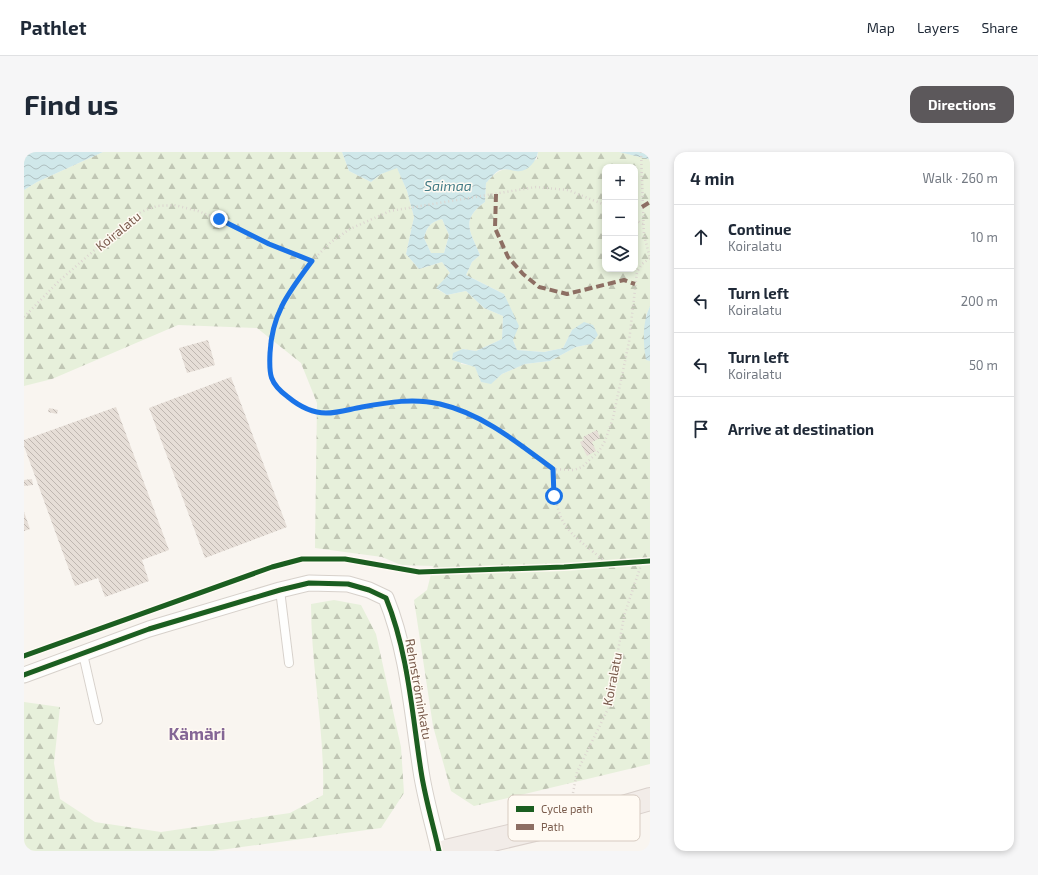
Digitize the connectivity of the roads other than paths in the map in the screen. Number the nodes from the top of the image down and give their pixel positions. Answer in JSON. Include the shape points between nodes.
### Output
{"nodes":[{"id":1,"x":280,"y":590,"type":"junction"},
{"id":2,"x":83,"y":654,"type":"junction"},
{"id":3,"x":289,"y":663,"type":"dead end"},
{"id":4,"x":24,"y":675,"type":"edge"},
{"id":5,"x":98,"y":720,"type":"dead end"},
{"id":6,"x":650,"y":799,"type":"edge"},
{"id":7,"x":640,"y":802,"type":"edge"},
{"id":8,"x":508,"y":836,"type":"edge"},
{"id":9,"x":439,"y":851,"type":"edge"},
{"id":10,"x":446,"y":851,"type":"edge"}],
"edges":[{"from":1,"to":2,"type":"street","name":"Rehnströminkatu","via":[[149,629]]},
{"from":1,"to":3,"type":"lane"},
{"from":1,"to":9,"type":"street","name":"Rehnströminkatu","via":[[309,583],[348,584],[386,598],[406,665],[421,772]]},
{"from":2,"to":4,"type":"street","name":"Rehnströminkatu"},
{"from":2,"to":5,"type":"lane"},
{"from":6,"to":7,"type":"highway"},
{"from":8,"to":10,"type":"highway"}]}
